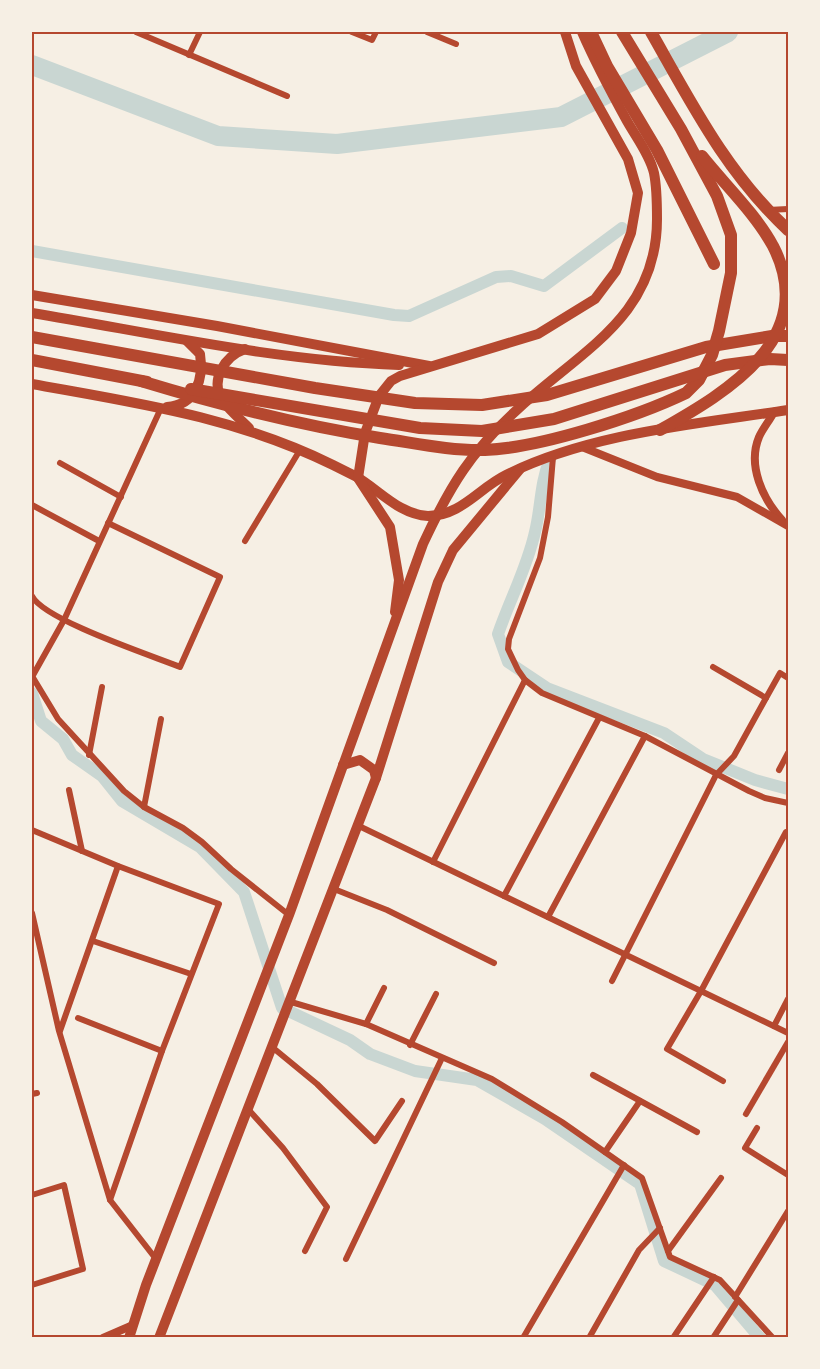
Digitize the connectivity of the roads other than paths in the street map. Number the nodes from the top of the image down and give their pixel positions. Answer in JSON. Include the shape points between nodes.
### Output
{"nodes":[{"id":1,"x":136,"y":32,"type":"edge"},
{"id":2,"x":200,"y":32,"type":"edge"},
{"id":3,"x":352,"y":32,"type":"edge"},
{"id":4,"x":376,"y":32,"type":"edge"},
{"id":5,"x":427,"y":32,"type":"edge"},
{"id":6,"x":565,"y":32,"type":"edge"},
{"id":7,"x":582,"y":32,"type":"edge"},
{"id":8,"x":591,"y":32,"type":"edge"},
{"id":9,"x":622,"y":32,"type":"edge"},
{"id":10,"x":651,"y":32,"type":"edge"},
{"id":11,"x":456,"y":44,"type":"dead end"},
{"id":12,"x":588,"y":44,"type":"junction"},
{"id":13,"x":189,"y":55,"type":"junction"},
{"id":14,"x":287,"y":96,"type":"dead end"},
{"id":15,"x":681,"y":129,"type":"junction"},
{"id":16,"x":652,"y":158,"type":"junction"},
{"id":17,"x":630,"y":164,"type":"junction"},
{"id":18,"x":789,"y":209,"type":"edge"},
{"id":19,"x":767,"y":210,"type":"junction"},
{"id":20,"x":789,"y":230,"type":"edge"},
{"id":21,"x":714,"y":264,"type":"dead end"},
{"id":22,"x":32,"y":295,"type":"edge"},
{"id":23,"x":32,"y":314,"type":"edge"},
{"id":24,"x":789,"y":336,"type":"edge"},
{"id":25,"x":32,"y":337,"type":"edge"},
{"id":26,"x":179,"y":337,"type":"junction"},
{"id":27,"x":245,"y":349,"type":"junction"},
{"id":28,"x":32,"y":360,"type":"edge"},
{"id":29,"x":789,"y":360,"type":"edge"},
{"id":30,"x":433,"y":366,"type":"junction"},
{"id":31,"x":141,"y":381,"type":"junction"},
{"id":32,"x":32,"y":384,"type":"edge"},
{"id":33,"x":161,"y":408,"type":"junction"},
{"id":34,"x":789,"y":410,"type":"edge"},
{"id":35,"x":774,"y":412,"type":"junction"},
{"id":36,"x":252,"y":430,"type":"junction"},
{"id":37,"x":660,"y":430,"type":"junction"},
{"id":38,"x":582,"y":447,"type":"junction"},
{"id":39,"x":300,"y":449,"type":"junction"},
{"id":40,"x":553,"y":457,"type":"junction"},
{"id":41,"x":60,"y":463,"type":"dead end"},
{"id":42,"x":520,"y":469,"type":"junction"},
{"id":43,"x":358,"y":478,"type":"junction"},
{"id":44,"x":121,"y":497,"type":"junction"},
{"id":45,"x":32,"y":505,"type":"edge"},
{"id":46,"x":108,"y":523,"type":"junction"},
{"id":47,"x":788,"y":526,"type":"edge"},
{"id":48,"x":99,"y":541,"type":"junction"},
{"id":49,"x":245,"y":541,"type":"dead end"},
{"id":50,"x":32,"y":596,"type":"edge"},
{"id":51,"x":64,"y":620,"type":"junction"},
{"id":52,"x":393,"y":631,"type":"junction"},
{"id":53,"x":712,"y":667,"type":"dead end"},
{"id":54,"x":32,"y":676,"type":"edge"},
{"id":55,"x":789,"y":678,"type":"edge"},
{"id":56,"x":525,"y":680,"type":"junction"},
{"id":57,"x":102,"y":687,"type":"dead end"},
{"id":58,"x":766,"y":698,"type":"junction"},
{"id":59,"x":598,"y":718,"type":"junction"},
{"id":60,"x":161,"y":719,"type":"dead end"},
{"id":61,"x":645,"y":736,"type":"junction"},
{"id":62,"x":789,"y":753,"type":"edge"},
{"id":63,"x":89,"y":755,"type":"junction"},
{"id":64,"x":343,"y":765,"type":"junction"},
{"id":65,"x":779,"y":770,"type":"dead end"},
{"id":66,"x":716,"y":775,"type":"junction"},
{"id":67,"x":376,"y":778,"type":"junction"},
{"id":68,"x":69,"y":790,"type":"dead end"},
{"id":69,"x":789,"y":802,"type":"edge"},
{"id":70,"x":144,"y":807,"type":"junction"},
{"id":71,"x":358,"y":826,"type":"junction"},
{"id":72,"x":32,"y":830,"type":"edge"},
{"id":73,"x":789,"y":833,"type":"edge"},
{"id":74,"x":82,"y":851,"type":"junction"},
{"id":75,"x":433,"y":862,"type":"junction"},
{"id":76,"x":118,"y":866,"type":"junction"},
{"id":77,"x":334,"y":889,"type":"junction"},
{"id":78,"x":504,"y":896,"type":"junction"},
{"id":79,"x":32,"y":914,"type":"edge"},
{"id":80,"x":289,"y":915,"type":"junction"},
{"id":81,"x":548,"y":917,"type":"junction"},
{"id":82,"x":93,"y":941,"type":"junction"},
{"id":83,"x":626,"y":955,"type":"junction"},
{"id":84,"x":494,"y":963,"type":"dead end"},
{"id":85,"x":191,"y":974,"type":"junction"},
{"id":86,"x":612,"y":981,"type":"dead end"},
{"id":87,"x":384,"y":988,"type":"dead end"},
{"id":88,"x":701,"y":991,"type":"junction"},
{"id":89,"x":436,"y":994,"type":"dead end"},
{"id":90,"x":789,"y":999,"type":"edge"},
{"id":91,"x":291,"y":1002,"type":"junction"},
{"id":92,"x":78,"y":1018,"type":"dead end"},
{"id":93,"x":366,"y":1024,"type":"junction"},
{"id":94,"x":774,"y":1026,"type":"junction"},
{"id":95,"x":59,"y":1031,"type":"junction"},
{"id":96,"x":789,"y":1033,"type":"edge"},
{"id":97,"x":789,"y":1042,"type":"edge"},
{"id":98,"x":410,"y":1045,"type":"junction"},
{"id":99,"x":272,"y":1047,"type":"junction"},
{"id":100,"x":162,"y":1051,"type":"junction"},
{"id":101,"x":442,"y":1058,"type":"junction"},
{"id":102,"x":592,"y":1075,"type":"dead end"},
{"id":103,"x":723,"y":1081,"type":"dead end"},
{"id":104,"x":402,"y":1101,"type":"dead end"},
{"id":105,"x":640,"y":1101,"type":"junction"},
{"id":106,"x":248,"y":1109,"type":"junction"},
{"id":107,"x":746,"y":1114,"type":"dead end"},
{"id":108,"x":758,"y":1128,"type":"dead end"},
{"id":109,"x":697,"y":1132,"type":"dead end"},
{"id":110,"x":604,"y":1152,"type":"junction"},
{"id":111,"x":624,"y":1165,"type":"junction"},
{"id":112,"x":789,"y":1175,"type":"edge"},
{"id":113,"x":721,"y":1178,"type":"dead end"},
{"id":114,"x":32,"y":1195,"type":"edge"},
{"id":115,"x":110,"y":1200,"type":"junction"},
{"id":116,"x":789,"y":1211,"type":"edge"},
{"id":117,"x":660,"y":1228,"type":"junction"},
{"id":118,"x":305,"y":1251,"type":"dead end"},
{"id":119,"x":668,"y":1251,"type":"junction"},
{"id":120,"x":156,"y":1259,"type":"junction"},
{"id":121,"x":346,"y":1259,"type":"dead end"},
{"id":122,"x":714,"y":1277,"type":"junction"},
{"id":123,"x":32,"y":1285,"type":"edge"},
{"id":124,"x":737,"y":1298,"type":"junction"},
{"id":125,"x":133,"y":1325,"type":"junction"},
{"id":126,"x":764,"y":1335,"type":"edge"},
{"id":127,"x":103,"y":1338,"type":"edge"},
{"id":128,"x":129,"y":1338,"type":"edge"},
{"id":129,"x":159,"y":1338,"type":"edge"},
{"id":130,"x":523,"y":1338,"type":"edge"},
{"id":131,"x":589,"y":1338,"type":"edge"},
{"id":132,"x":673,"y":1338,"type":"edge"},
{"id":133,"x":713,"y":1338,"type":"edge"},
{"id":134,"x":773,"y":1338,"type":"edge"}],
"edges":[{"from":1,"to":13,"type":"street"},
{"from":2,"to":13,"type":"street"},
{"from":3,"to":4,"type":"street","via":[[372,40]]},
{"from":5,"to":11,"type":"street"},
{"from":6,"to":17,"type":"main road","via":[[576,66]]},
{"from":7,"to":12,"type":"main road"},
{"from":8,"to":16,"type":"highway"},
{"from":9,"to":15,"type":"highway"},
{"from":10,"to":19,"type":"highway","via":[[741,181]]},
{"from":12,"to":16,"type":"main road"},
{"from":12,"to":17,"type":"main road","via":[[581,58],[584,69],[625,139]]},
{"from":13,"to":14,"type":"street"},
{"from":15,"to":31,"type":"highway","via":[[726,218],[733,252],[714,347],[699,380],[686,393],[573,433],[486,450],[340,431],[220,405]]},
{"from":15,"to":37,"type":"highway","via":[[764,231],[786,276],[788,294],[778,336],[736,382]]},
{"from":16,"to":21,"type":"highway"},
{"from":16,"to":52,"type":"main road","via":[[657,240],[642,290],[630,310],[605,335],[518,408],[466,463],[423,544]]},
{"from":17,"to":30,"type":"main road","via":[[638,193],[631,233],[616,271],[595,299],[538,334]]},
{"from":18,"to":19,"type":"street"},
{"from":19,"to":20,"type":"highway"},
{"from":22,"to":30,"type":"main road"},
{"from":23,"to":26,"type":"main road"},
{"from":24,"to":25,"type":"highway","via":[[706,347],[547,395],[482,405],[415,403],[315,388]]},
{"from":26,"to":27,"type":"main road"},
{"from":26,"to":33,"type":"main road","via":[[200,354],[201,380],[184,402]]},
{"from":27,"to":30,"type":"main road","via":[[360,364]]},
{"from":27,"to":36,"type":"main road","via":[[228,357],[220,370],[218,385],[221,399]]},
{"from":28,"to":31,"type":"highway"},
{"from":29,"to":31,"type":"highway","via":[[725,365],[554,419],[474,431],[420,428]]},
{"from":30,"to":43,"type":"main road","via":[[400,376],[379,396],[365,434]]},
{"from":32,"to":33,"type":"main road"},
{"from":33,"to":36,"type":"main road"},
{"from":33,"to":44,"type":"street"},
{"from":34,"to":35,"type":"main road"},
{"from":35,"to":37,"type":"main road"},
{"from":35,"to":47,"type":"street","via":[[759,437],[757,478],[768,505]]},
{"from":36,"to":39,"type":"main road"},
{"from":37,"to":38,"type":"main road"},
{"from":38,"to":40,"type":"main road"},
{"from":38,"to":47,"type":"street","via":[[657,477],[736,497]]},
{"from":39,"to":43,"type":"main road"},
{"from":39,"to":49,"type":"street"},
{"from":40,"to":42,"type":"main road"},
{"from":40,"to":56,"type":"street","via":[[540,558],[509,639],[508,649]]},
{"from":41,"to":44,"type":"street"},
{"from":42,"to":43,"type":"main road","via":[[448,513],[426,516],[382,497]]},
{"from":42,"to":67,"type":"main road","via":[[453,550],[438,582]]},
{"from":43,"to":52,"type":"main road","via":[[390,527],[399,580]]},
{"from":44,"to":46,"type":"street"},
{"from":45,"to":48,"type":"street"},
{"from":46,"to":48,"type":"street"},
{"from":46,"to":51,"type":"street","via":[[220,577],[180,667]]},
{"from":48,"to":51,"type":"street"},
{"from":50,"to":51,"type":"street","via":[[36,605]]},
{"from":51,"to":54,"type":"street"},
{"from":52,"to":64,"type":"main road"},
{"from":53,"to":58,"type":"street"},
{"from":54,"to":63,"type":"street","via":[[58,719]]},
{"from":55,"to":58,"type":"street","via":[[780,673]]},
{"from":56,"to":59,"type":"street","via":[[550,697]]},
{"from":56,"to":75,"type":"street"},
{"from":57,"to":63,"type":"street"},
{"from":58,"to":66,"type":"street","via":[[734,756]]},
{"from":59,"to":61,"type":"street"},
{"from":59,"to":78,"type":"street"},
{"from":60,"to":70,"type":"street"},
{"from":61,"to":66,"type":"street"},
{"from":61,"to":81,"type":"street"},
{"from":62,"to":65,"type":"street"},
{"from":63,"to":70,"type":"street"},
{"from":64,"to":67,"type":"main road","via":[[360,760],[374,770]]},
{"from":64,"to":80,"type":"main road"},
{"from":66,"to":69,"type":"street","via":[[765,798]]},
{"from":66,"to":83,"type":"street"},
{"from":67,"to":71,"type":"main road"},
{"from":68,"to":74,"type":"street"},
{"from":70,"to":80,"type":"street","via":[[193,835]]},
{"from":71,"to":75,"type":"street"},
{"from":71,"to":77,"type":"main road"},
{"from":72,"to":74,"type":"street"},
{"from":73,"to":88,"type":"street","via":[[786,832]]},
{"from":74,"to":76,"type":"street"},
{"from":75,"to":78,"type":"street"},
{"from":76,"to":82,"type":"street"},
{"from":76,"to":85,"type":"street","via":[[219,904]]},
{"from":77,"to":84,"type":"street","via":[[387,910]]},
{"from":77,"to":91,"type":"main road"},
{"from":78,"to":81,"type":"street"},
{"from":79,"to":95,"type":"street"},
{"from":80,"to":120,"type":"main road"},
{"from":81,"to":83,"type":"street"},
{"from":82,"to":85,"type":"street"},
{"from":82,"to":95,"type":"street"},
{"from":83,"to":86,"type":"street"},
{"from":83,"to":88,"type":"street"},
{"from":85,"to":100,"type":"street"},
{"from":87,"to":93,"type":"street"},
{"from":88,"to":94,"type":"street"},
{"from":88,"to":103,"type":"street","via":[[667,1049]]},
{"from":89,"to":98,"type":"street"},
{"from":90,"to":94,"type":"street"},
{"from":91,"to":93,"type":"street"},
{"from":91,"to":99,"type":"main road"},
{"from":92,"to":100,"type":"street"},
{"from":93,"to":98,"type":"street"},
{"from":94,"to":96,"type":"street"},
{"from":95,"to":115,"type":"street"},
{"from":97,"to":107,"type":"street"},
{"from":98,"to":101,"type":"street"},
{"from":99,"to":104,"type":"street","via":[[375,1140]]},
{"from":99,"to":106,"type":"main road"},
{"from":100,"to":115,"type":"street"},
{"from":101,"to":110,"type":"street","via":[[492,1078]]},
{"from":101,"to":121,"type":"street"},
{"from":102,"to":105,"type":"street"},
{"from":105,"to":109,"type":"street"},
{"from":105,"to":110,"type":"street"},
{"from":106,"to":118,"type":"street","via":[[327,1207]]},
{"from":106,"to":129,"type":"main road"},
{"from":108,"to":112,"type":"street","via":[[745,1149]]},
{"from":110,"to":111,"type":"street"},
{"from":111,"to":117,"type":"street","via":[[642,1178]]},
{"from":111,"to":130,"type":"street"},
{"from":113,"to":119,"type":"street"},
{"from":114,"to":123,"type":"street","via":[[64,1185],[83,1269]]},
{"from":115,"to":120,"type":"street"},
{"from":116,"to":124,"type":"street"},
{"from":117,"to":119,"type":"street"},
{"from":117,"to":131,"type":"street","via":[[639,1250]]},
{"from":119,"to":122,"type":"street","via":[[670,1257]]},
{"from":120,"to":125,"type":"main road"},
{"from":122,"to":124,"type":"street"},
{"from":122,"to":132,"type":"street"},
{"from":124,"to":126,"type":"street"},
{"from":124,"to":133,"type":"street"},
{"from":125,"to":127,"type":"street"},
{"from":125,"to":128,"type":"main road"},
{"from":126,"to":134,"type":"street"}]}
